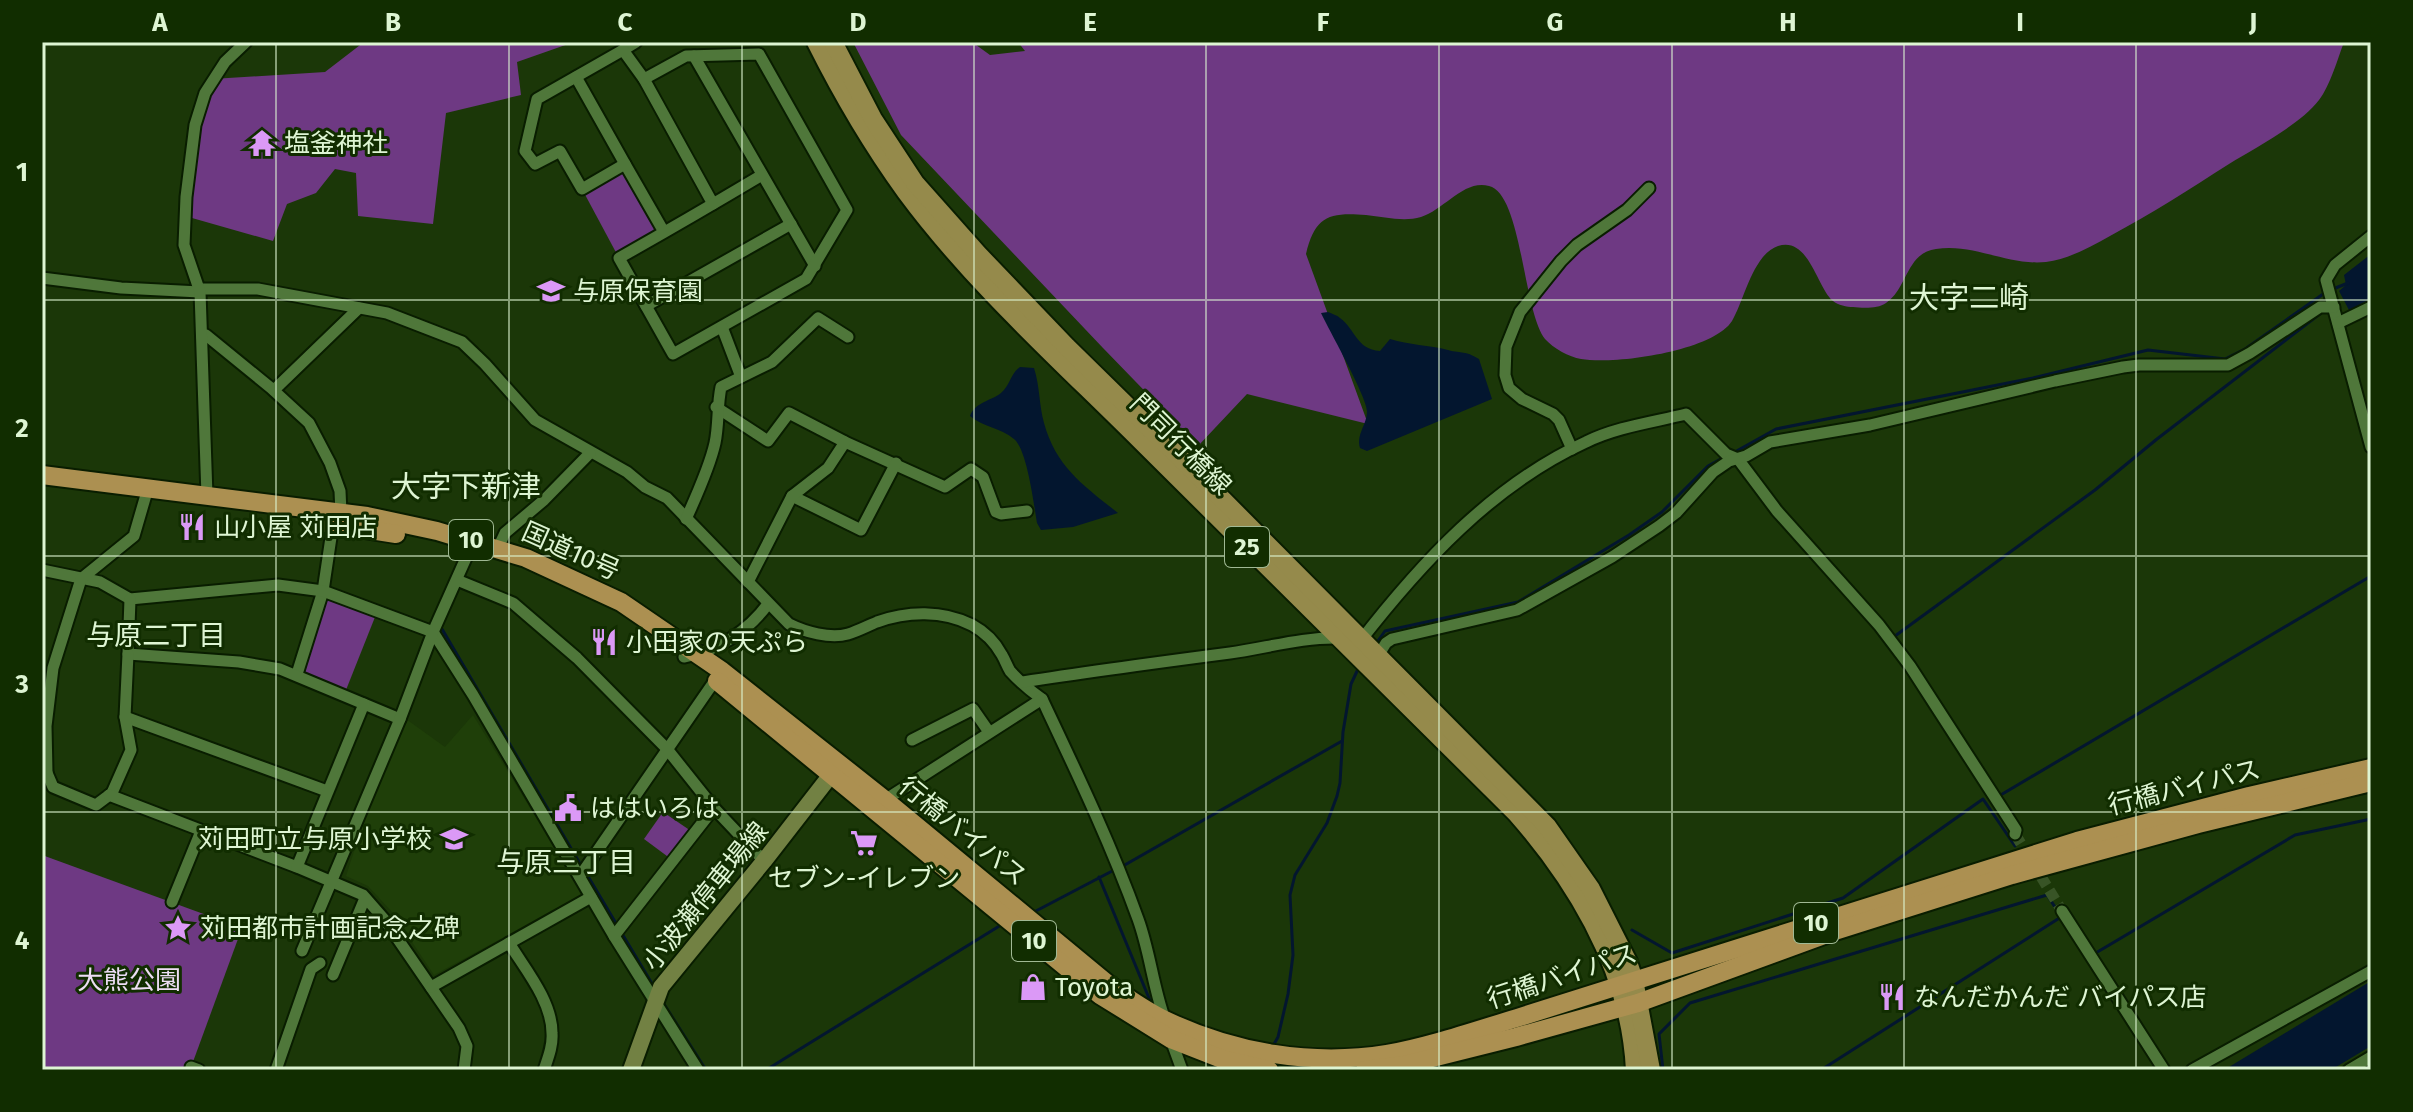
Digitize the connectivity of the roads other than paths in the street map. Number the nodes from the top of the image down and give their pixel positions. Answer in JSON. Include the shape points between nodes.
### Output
{"nodes":[{"id":1,"x":246,"y":42,"type":"edge"},
{"id":2,"x":636,"y":42,"type":"edge"},
{"id":3,"x":816,"y":42,"type":"edge"},
{"id":4,"x":833,"y":42,"type":"edge"},
{"id":5,"x":623,"y":50,"type":"junction"},
{"id":6,"x":694,"y":56,"type":"junction"},
{"id":7,"x":576,"y":77,"type":"junction"},
{"id":8,"x":644,"y":79,"type":"junction"},
{"id":9,"x":625,"y":164,"type":"junction"},
{"id":10,"x":762,"y":175,"type":"junction"},
{"id":11,"x":1649,"y":188,"type":"dead end"},
{"id":12,"x":713,"y":204,"type":"junction"},
{"id":13,"x":791,"y":224,"type":"junction"},
{"id":14,"x":664,"y":232,"type":"junction"},
{"id":15,"x":2371,"y":236,"type":"edge"},
{"id":16,"x":815,"y":266,"type":"junction"},
{"id":17,"x":42,"y":278,"type":"edge"},
{"id":18,"x":200,"y":292,"type":"junction"},
{"id":19,"x":646,"y":306,"type":"junction"},
{"id":20,"x":2334,"y":307,"type":"junction"},
{"id":21,"x":2371,"y":307,"type":"edge"},
{"id":22,"x":359,"y":308,"type":"junction"},
{"id":23,"x":2338,"y":323,"type":"junction"},
{"id":24,"x":722,"y":327,"type":"junction"},
{"id":25,"x":202,"y":337,"type":"junction"},
{"id":26,"x":848,"y":337,"type":"dead end"},
{"id":27,"x":741,"y":377,"type":"junction"},
{"id":28,"x":274,"y":390,"type":"junction"},
{"id":29,"x":716,"y":407,"type":"junction"},
{"id":30,"x":845,"y":442,"type":"junction"},
{"id":31,"x":2371,"y":447,"type":"edge"},
{"id":32,"x":1572,"y":449,"type":"junction"},
{"id":33,"x":590,"y":453,"type":"junction"},
{"id":34,"x":1738,"y":459,"type":"junction"},
{"id":35,"x":896,"y":463,"type":"junction"},
{"id":36,"x":42,"y":475,"type":"edge"},
{"id":37,"x":42,"y":485,"type":"edge"},
{"id":38,"x":146,"y":493,"type":"junction"},
{"id":39,"x":207,"y":496,"type":"junction"},
{"id":40,"x":792,"y":496,"type":"junction"},
{"id":41,"x":1027,"y":511,"type":"dead end"},
{"id":42,"x":337,"y":518,"type":"junction"},
{"id":43,"x":686,"y":519,"type":"junction"},
{"id":44,"x":472,"y":545,"type":"junction"},
{"id":45,"x":498,"y":548,"type":"junction"},
{"id":46,"x":42,"y":570,"type":"edge"},
{"id":47,"x":81,"y":579,"type":"junction"},
{"id":48,"x":457,"y":580,"type":"junction"},
{"id":49,"x":748,"y":582,"type":"junction"},
{"id":50,"x":323,"y":591,"type":"junction"},
{"id":51,"x":130,"y":599,"type":"junction"},
{"id":52,"x":768,"y":604,"type":"junction"},
{"id":53,"x":433,"y":632,"type":"junction"},
{"id":54,"x":1352,"y":642,"type":"junction"},
{"id":55,"x":128,"y":654,"type":"junction"},
{"id":56,"x":692,"y":655,"type":"junction"},
{"id":57,"x":1374,"y":662,"type":"junction"},
{"id":58,"x":297,"y":674,"type":"junction"},
{"id":59,"x":719,"y":676,"type":"junction"},
{"id":60,"x":1023,"y":682,"type":"junction"},
{"id":61,"x":1042,"y":699,"type":"junction"},
{"id":62,"x":364,"y":704,"type":"junction"},
{"id":63,"x":125,"y":717,"type":"junction"},
{"id":64,"x":400,"y":719,"type":"junction"},
{"id":65,"x":989,"y":732,"type":"junction"},
{"id":66,"x":912,"y":740,"type":"dead end"},
{"id":67,"x":667,"y":749,"type":"junction"},
{"id":68,"x":2371,"y":768,"type":"edge"},
{"id":69,"x":835,"y":770,"type":"junction"},
{"id":70,"x":44,"y":772,"type":"edge"},
{"id":71,"x":2371,"y":782,"type":"edge"},
{"id":72,"x":327,"y":791,"type":"junction"},
{"id":73,"x":109,"y":795,"type":"junction"},
{"id":74,"x":885,"y":800,"type":"junction"},
{"id":75,"x":714,"y":808,"type":"junction"},
{"id":76,"x":201,"y":831,"type":"junction"},
{"id":77,"x":2015,"y":834,"type":"tunnel mouth"},
{"id":78,"x":764,"y":861,"type":"junction"},
{"id":79,"x":297,"y":867,"type":"junction"},
{"id":80,"x":580,"y":876,"type":"junction"},
{"id":81,"x":332,"y":882,"type":"junction"},
{"id":82,"x":591,"y":897,"type":"junction"},
{"id":83,"x":365,"y":898,"type":"junction"},
{"id":84,"x":172,"y":902,"type":"dead end"},
{"id":85,"x":2062,"y":911,"type":"tunnel mouth"},
{"id":86,"x":614,"y":936,"type":"junction"},
{"id":87,"x":509,"y":943,"type":"junction"},
{"id":88,"x":302,"y":951,"type":"dead end"},
{"id":89,"x":320,"y":963,"type":"dead end"},
{"id":90,"x":2371,"y":971,"type":"edge"},
{"id":91,"x":333,"y":975,"type":"dead end"},
{"id":92,"x":1627,"y":982,"type":"junction"},
{"id":93,"x":431,"y":987,"type":"junction"},
{"id":94,"x":655,"y":1002,"type":"junction"},
{"id":95,"x":1632,"y":1004,"type":"junction"},
{"id":96,"x":1168,"y":1030,"type":"junction"},
{"id":97,"x":2371,"y":1057,"type":"edge"},
{"id":98,"x":276,"y":1070,"type":"edge"},
{"id":99,"x":464,"y":1070,"type":"edge"},
{"id":100,"x":544,"y":1070,"type":"edge"},
{"id":101,"x":631,"y":1070,"type":"edge"},
{"id":102,"x":698,"y":1070,"type":"edge"},
{"id":103,"x":1182,"y":1070,"type":"edge"},
{"id":104,"x":1269,"y":1070,"type":"edge"},
{"id":105,"x":1365,"y":1070,"type":"edge"},
{"id":106,"x":1635,"y":1070,"type":"edge"},
{"id":107,"x":1651,"y":1070,"type":"edge"},
{"id":108,"x":2164,"y":1070,"type":"edge"},
{"id":109,"x":2192,"y":1070,"type":"edge"},
{"id":110,"x":2349,"y":1070,"type":"edge"}],
"edges":[{"from":1,"to":18,"type":"street","via":[[212,79],[195,125],[184,245]]},
{"from":2,"to":5,"type":"street"},
{"from":3,"to":54,"type":"main road","name":"門司行橋線","number":"25","via":[[865,131],[908,194],[967,264]]},
{"from":4,"to":54,"type":"main road","name":"門司行橋線","number":"25","via":[[873,119],[915,183]]},
{"from":5,"to":7,"type":"street"},
{"from":5,"to":8,"type":"street"},
{"from":6,"to":8,"type":"street"},
{"from":6,"to":10,"type":"street"},
{"from":6,"to":16,"type":"street","via":[[759,54],[767,67],[847,210]]},
{"from":7,"to":9,"type":"street"},
{"from":7,"to":9,"type":"street","via":[[537,99],[525,151],[535,164],[560,151],[582,189]]},
{"from":8,"to":12,"type":"street"},
{"from":9,"to":14,"type":"street"},
{"from":10,"to":12,"type":"street"},
{"from":10,"to":13,"type":"street"},
{"from":11,"to":32,"type":"street","via":[[1561,261],[1520,312],[1506,347],[1509,388],[1553,414]]},
{"from":12,"to":14,"type":"street"},
{"from":13,"to":16,"type":"street"},
{"from":13,"to":19,"type":"street"},
{"from":14,"to":19,"type":"street","via":[[619,258]]},
{"from":15,"to":20,"type":"street","via":[[2335,265],[2326,280]]},
{"from":16,"to":24,"type":"street","via":[[806,279]]},
{"from":17,"to":18,"type":"street"},
{"from":18,"to":22,"type":"street","via":[[258,289]]},
{"from":18,"to":25,"type":"street"},
{"from":19,"to":24,"type":"street","via":[[673,354]]},
{"from":20,"to":23,"type":"street"},
{"from":20,"to":34,"type":"street","via":[[2320,307],[2228,365],[2123,367],[1870,425],[1770,442]]},
{"from":21,"to":23,"type":"street"},
{"from":22,"to":28,"type":"street"},
{"from":22,"to":33,"type":"street","via":[[387,313],[462,342],[535,420]]},
{"from":23,"to":31,"type":"street"},
{"from":24,"to":27,"type":"street"},
{"from":25,"to":28,"type":"street"},
{"from":25,"to":39,"type":"street"},
{"from":26,"to":27,"type":"street","via":[[818,318],[772,362]]},
{"from":27,"to":29,"type":"street","via":[[721,387]]},
{"from":28,"to":42,"type":"street","via":[[309,423],[330,463],[340,491]]},
{"from":29,"to":30,"type":"street","via":[[768,441],[789,413]]},
{"from":29,"to":43,"type":"street","via":[[716,440]]},
{"from":30,"to":35,"type":"street"},
{"from":30,"to":40,"type":"street","via":[[828,468]]},
{"from":32,"to":34,"type":"street","via":[[1686,414],[1726,454]]},
{"from":32,"to":54,"type":"street","via":[[1515,482],[1476,515]]},
{"from":33,"to":43,"type":"street","via":[[667,498]]},
{"from":33,"to":45,"type":"street","via":[[505,533]]},
{"from":34,"to":57,"type":"street","via":[[1713,472],[1659,526],[1538,600],[1517,610],[1392,639]]},
{"from":34,"to":77,"type":"street","via":[[1910,666]]},
{"from":35,"to":40,"type":"street","via":[[861,530]]},
{"from":35,"to":41,"type":"street","via":[[945,487],[967,470],[976,470],[996,512]]},
{"from":36,"to":38,"type":"highway","name":"国道10号","number":"10"},
{"from":37,"to":38,"type":"highway","name":"国道10号","number":"10"},
{"from":38,"to":39,"type":"highway","name":"国道10号","number":"10"},
{"from":38,"to":42,"type":"highway","name":"国道10号","number":"10"},
{"from":38,"to":47,"type":"street","via":[[134,536]]},
{"from":39,"to":42,"type":"highway","name":"国道10号","number":"10"},
{"from":40,"to":49,"type":"street"},
{"from":42,"to":44,"type":"highway","name":"国道10号","number":"10"},
{"from":42,"to":50,"type":"street"},
{"from":43,"to":49,"type":"street"},
{"from":44,"to":45,"type":"highway","name":"国道10号","number":"10"},
{"from":44,"to":48,"type":"street"},
{"from":44,"to":56,"type":"highway","name":"国道10号","number":"10","via":[[554,578]]},
{"from":45,"to":56,"type":"highway","name":"国道10号","number":"10","via":[[621,602]]},
{"from":46,"to":47,"type":"street"},
{"from":47,"to":51,"type":"street","via":[[100,582]]},
{"from":47,"to":70,"type":"street","via":[[53,668]]},
{"from":48,"to":53,"type":"street"},
{"from":48,"to":67,"type":"street","via":[[513,603],[536,621]]},
{"from":49,"to":52,"type":"street"},
{"from":50,"to":51,"type":"street","via":[[278,585]]},
{"from":50,"to":53,"type":"street"},
{"from":50,"to":58,"type":"street"},
{"from":51,"to":55,"type":"street"},
{"from":52,"to":56,"type":"street","via":[[750,626]]},
{"from":52,"to":60,"type":"street","via":[[802,630],[837,635],[894,617],[948,615],[989,637]]},
{"from":53,"to":64,"type":"street"},
{"from":53,"to":80,"type":"street"},
{"from":54,"to":57,"type":"main road","name":"門司行橋線","number":"25"},
{"from":54,"to":60,"type":"street","via":[[1322,637]]},
{"from":55,"to":58,"type":"street","via":[[239,662]]},
{"from":55,"to":63,"type":"street"},
{"from":56,"to":59,"type":"highway","name":"国道10号","number":"10"},
{"from":57,"to":92,"type":"main road","name":"門司行橋線","number":"25","via":[[1547,848]]},
{"from":58,"to":62,"type":"street"},
{"from":59,"to":67,"type":"street"},
{"from":59,"to":69,"type":"highway","name":"国道10号","number":"10"},
{"from":60,"to":61,"type":"street"},
{"from":61,"to":65,"type":"street"},
{"from":61,"to":96,"type":"street","via":[[1121,875],[1145,940]]},
{"from":62,"to":64,"type":"street"},
{"from":62,"to":72,"type":"street"},
{"from":63,"to":72,"type":"street"},
{"from":63,"to":73,"type":"street","via":[[131,750]]},
{"from":64,"to":81,"type":"street"},
{"from":65,"to":66,"type":"street","via":[[973,709]]},
{"from":65,"to":74,"type":"street"},
{"from":67,"to":75,"type":"street"},
{"from":67,"to":80,"type":"street"},
{"from":68,"to":92,"type":"highway","name":"行橋バイパス","number":"10","via":[[2077,841]]},
{"from":69,"to":74,"type":"highway","name":"行橋バイパス","number":"10"},
{"from":69,"to":78,"type":"main road","name":"小波瀬停車場線"},
{"from":69,"to":96,"type":"highway","name":"行橋バイパス","number":"10","via":[[1100,995]]},
{"from":70,"to":73,"type":"street","via":[[53,787],[96,805]]},
{"from":71,"to":95,"type":"highway","name":"行橋バイパス","number":"10","via":[[2012,875]]},
{"from":72,"to":79,"type":"street"},
{"from":73,"to":76,"type":"street"},
{"from":74,"to":96,"type":"highway","name":"行橋バイパス","number":"10"},
{"from":75,"to":78,"type":"street"},
{"from":75,"to":86,"type":"street"},
{"from":76,"to":79,"type":"street"},
{"from":76,"to":84,"type":"street"},
{"from":78,"to":94,"type":"main road","name":"小波瀬停車場線","via":[[670,974]]},
{"from":79,"to":81,"type":"street"},
{"from":80,"to":82,"type":"street"},
{"from":81,"to":83,"type":"street"},
{"from":81,"to":88,"type":"street"},
{"from":82,"to":86,"type":"street"},
{"from":82,"to":87,"type":"street"},
{"from":83,"to":91,"type":"street"},
{"from":83,"to":93,"type":"street"},
{"from":85,"to":108,"type":"street"},
{"from":86,"to":94,"type":"street"},
{"from":87,"to":93,"type":"street"},
{"from":87,"to":100,"type":"street","via":[[547,1006],[553,1031]]},
{"from":89,"to":98,"type":"street","via":[[311,969]]},
{"from":90,"to":109,"type":"street"},
{"from":92,"to":95,"type":"main road","name":"門司行橋線","number":"25"},
{"from":92,"to":96,"type":"highway","name":"行橋バイパス","number":"10","via":[[1386,1054],[1322,1060]]},
{"from":93,"to":99,"type":"street","via":[[467,1046]]},
{"from":94,"to":101,"type":"main road","name":"小波瀬停車場線"},
{"from":94,"to":102,"type":"street"},
{"from":95,"to":105,"type":"highway","name":"行橋バイパス","number":"10","via":[[1404,1065]]},
{"from":95,"to":106,"type":"main road","name":"門司行橋線","number":"25"},
{"from":95,"to":107,"type":"main road","name":"門司行橋線","number":"25"},
{"from":96,"to":103,"type":"street"},
{"from":96,"to":104,"type":"highway","name":"行橋バイパス","number":"10","via":[[1222,1059]]},
{"from":97,"to":110,"type":"street"}]}
